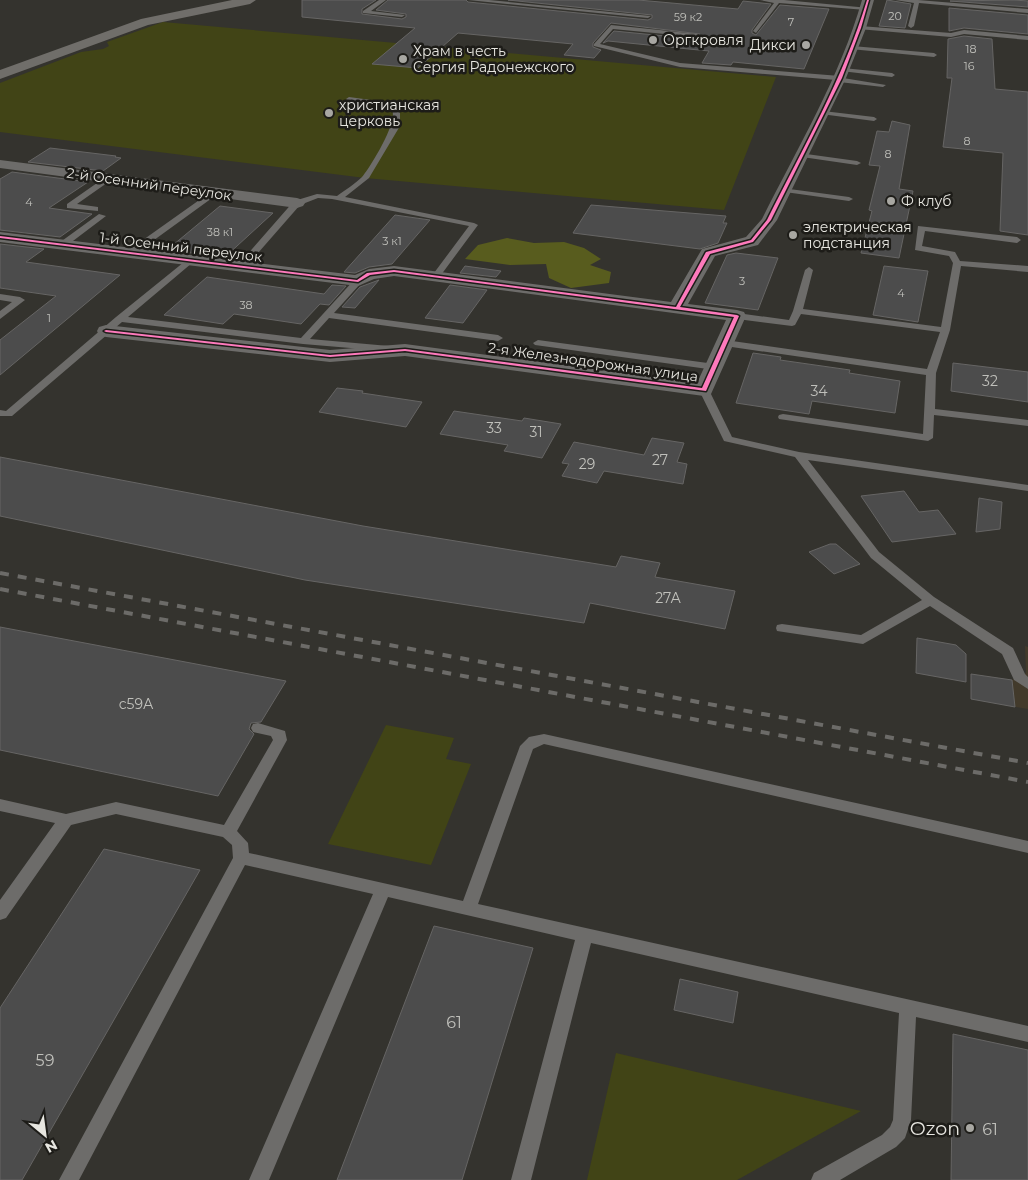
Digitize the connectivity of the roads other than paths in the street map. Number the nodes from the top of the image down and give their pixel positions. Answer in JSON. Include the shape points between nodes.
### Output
{"nodes":[{"id":1,"x":250,"y":0,"type":"edge"},
{"id":2,"x":383,"y":0,"type":"edge"},
{"id":3,"x":471,"y":0,"type":"edge"},
{"id":4,"x":763,"y":0,"type":"edge"},
{"id":5,"x":898,"y":0,"type":"edge"},
{"id":6,"x":778,"y":1,"type":"edge"},
{"id":7,"x":917,"y":2,"type":"junction"},
{"id":8,"x":867,"y":4,"type":"edge"},
{"id":9,"x":1028,"y":11,"type":"edge"},
{"id":10,"x":402,"y":15,"type":"dead end"},
{"id":11,"x":648,"y":16,"type":"dead end"},
{"id":12,"x":911,"y":26,"type":"dead end"},
{"id":13,"x":756,"y":30,"type":"dead end"},
{"id":14,"x":696,"y":35,"type":"dead end"},
{"id":15,"x":1028,"y":38,"type":"edge"},
{"id":16,"x":858,"y":39,"type":"junction"},
{"id":17,"x":934,"y":55,"type":"dead end"},
{"id":18,"x":0,"y":75,"type":"edge"},
{"id":19,"x":892,"y":75,"type":"dead end"},
{"id":20,"x":841,"y":76,"type":"junction"},
{"id":21,"x":882,"y":85,"type":"dead end"},
{"id":22,"x":349,"y":99,"type":"dead end"},
{"id":23,"x":823,"y":113,"type":"junction"},
{"id":24,"x":874,"y":118,"type":"dead end"},
{"id":25,"x":802,"y":155,"type":"junction"},
{"id":26,"x":856,"y":163,"type":"dead end"},
{"id":27,"x":2,"y":166,"type":"edge"},
{"id":28,"x":110,"y":178,"type":"junction"},
{"id":29,"x":785,"y":190,"type":"junction"},
{"id":30,"x":215,"y":193,"type":"junction"},
{"id":31,"x":339,"y":198,"type":"junction"},
{"id":32,"x":850,"y":199,"type":"dead end"},
{"id":33,"x":297,"y":203,"type":"junction"},
{"id":34,"x":95,"y":209,"type":"dead end"},
{"id":35,"x":102,"y":216,"type":"dead end"},
{"id":36,"x":0,"y":237,"type":"edge"},
{"id":37,"x":1017,"y":240,"type":"dead end"},
{"id":38,"x":62,"y":246,"type":"junction"},
{"id":39,"x":129,"y":254,"type":"junction"},
{"id":40,"x":189,"y":262,"type":"junction"},
{"id":41,"x":957,"y":262,"type":"junction"},
{"id":42,"x":241,"y":268,"type":"junction"},
{"id":43,"x":809,"y":270,"type":"dead end"},
{"id":44,"x":1028,"y":270,"type":"edge"},
{"id":45,"x":435,"y":277,"type":"junction"},
{"id":46,"x":358,"y":281,"type":"junction"},
{"id":47,"x":0,"y":297,"type":"edge"},
{"id":48,"x":677,"y":308,"type":"junction"},
{"id":49,"x":798,"y":311,"type":"junction"},
{"id":50,"x":327,"y":315,"type":"junction"},
{"id":51,"x":0,"y":316,"type":"edge"},
{"id":52,"x":737,"y":316,"type":"junction"},
{"id":53,"x":112,"y":325,"type":"junction"},
{"id":54,"x":945,"y":330,"type":"junction"},
{"id":55,"x":498,"y":338,"type":"dead end"},
{"id":56,"x":303,"y":341,"type":"junction"},
{"id":57,"x":538,"y":343,"type":"dead end"},
{"id":58,"x":726,"y":343,"type":"junction"},
{"id":59,"x":405,"y":350,"type":"junction"},
{"id":60,"x":714,"y":367,"type":"junction"},
{"id":61,"x":931,"y":373,"type":"junction"},
{"id":62,"x":704,"y":390,"type":"junction"},
{"id":63,"x":929,"y":411,"type":"junction"},
{"id":64,"x":4,"y":414,"type":"edge"},
{"id":65,"x":783,"y":417,"type":"dead end"},
{"id":66,"x":0,"y":422,"type":"edge"},
{"id":67,"x":1028,"y":423,"type":"edge"},
{"id":68,"x":799,"y":455,"type":"junction"},
{"id":69,"x":1028,"y":488,"type":"edge"},
{"id":70,"x":930,"y":600,"type":"junction"},
{"id":71,"x":782,"y":628,"type":"dead end"},
{"id":72,"x":1028,"y":684,"type":"edge"},
{"id":73,"x":258,"y":728,"type":"dead end"},
{"id":74,"x":0,"y":805,"type":"edge"},
{"id":75,"x":66,"y":820,"type":"junction"},
{"id":76,"x":228,"y":832,"type":"junction"},
{"id":77,"x":1028,"y":847,"type":"edge"},
{"id":78,"x":241,"y":858,"type":"junction"},
{"id":79,"x":384,"y":890,"type":"junction"},
{"id":80,"x":468,"y":909,"type":"junction"},
{"id":81,"x":0,"y":913,"type":"edge"},
{"id":82,"x":585,"y":935,"type":"junction"},
{"id":83,"x":908,"y":1007,"type":"junction"},
{"id":84,"x":1028,"y":1034,"type":"edge"},
{"id":85,"x":69,"y":1180,"type":"edge"},
{"id":86,"x":259,"y":1180,"type":"edge"},
{"id":87,"x":521,"y":1180,"type":"edge"},
{"id":88,"x":821,"y":1180,"type":"edge"}],
"edges":[{"from":1,"to":18,"type":"street","via":[[146,22]]},
{"from":2,"to":10,"type":"lane","via":[[365,12]]},
{"from":3,"to":11,"type":"lane"},
{"from":4,"to":6,"type":"lane"},
{"from":5,"to":7,"type":"lane"},
{"from":6,"to":8,"type":"lane"},
{"from":6,"to":13,"type":"lane"},
{"from":7,"to":9,"type":"lane"},
{"from":7,"to":12,"type":"lane"},
{"from":8,"to":16,"type":"street"},
{"from":14,"to":20,"type":"lane","via":[[611,27],[596,45],[680,65]]},
{"from":15,"to":16,"type":"lane","via":[[964,32]]},
{"from":16,"to":17,"type":"lane"},
{"from":16,"to":20,"type":"street"},
{"from":19,"to":20,"type":"lane"},
{"from":20,"to":21,"type":"lane"},
{"from":20,"to":23,"type":"street"},
{"from":22,"to":31,"type":"lane","via":[[384,103],[394,108],[396,126],[365,178]]},
{"from":23,"to":24,"type":"lane"},
{"from":23,"to":25,"type":"street"},
{"from":25,"to":26,"type":"lane"},
{"from":25,"to":29,"type":"street"},
{"from":27,"to":28,"type":"street","name":"2-й Осенний переулок"},
{"from":28,"to":30,"type":"street","name":"2-й Осенний переулок"},
{"from":28,"to":34,"type":"lane","via":[[70,206]]},
{"from":29,"to":32,"type":"lane"},
{"from":29,"to":48,"type":"street","via":[[769,220],[752,241],[708,253]]},
{"from":30,"to":33,"type":"street","name":"2-й Осенний переулок"},
{"from":30,"to":39,"type":"lane"},
{"from":31,"to":33,"type":"lane","via":[[317,196]]},
{"from":31,"to":45,"type":"lane","via":[[474,225]]},
{"from":33,"to":42,"type":"lane"},
{"from":35,"to":38,"type":"lane"},
{"from":36,"to":38,"type":"street","name":"1-й Осенний переулок"},
{"from":37,"to":41,"type":"lane","via":[[921,228],[918,248],[952,254]]},
{"from":38,"to":39,"type":"street","name":"1-й Осенний переулок"},
{"from":39,"to":40,"type":"street","name":"1-й Осенний переулок"},
{"from":40,"to":42,"type":"street","name":"1-й Осенний переулок"},
{"from":40,"to":53,"type":"lane"},
{"from":41,"to":44,"type":"lane"},
{"from":41,"to":54,"type":"lane"},
{"from":42,"to":46,"type":"street","name":"1-й Осенний переулок"},
{"from":43,"to":49,"type":"lane"},
{"from":45,"to":46,"type":"street","via":[[394,271],[369,274]]},
{"from":45,"to":48,"type":"street"},
{"from":46,"to":50,"type":"lane"},
{"from":47,"to":51,"type":"lane","via":[[20,300]]},
{"from":48,"to":52,"type":"street"},
{"from":49,"to":52,"type":"lane","via":[[792,323]]},
{"from":49,"to":54,"type":"lane"},
{"from":50,"to":55,"type":"lane"},
{"from":50,"to":56,"type":"lane"},
{"from":52,"to":58,"type":"street","name":"2-я Железнодорожная улица"},
{"from":53,"to":56,"type":"lane"},
{"from":53,"to":59,"type":"street","name":"2-я Железнодорожная улица","via":[[330,356]]},
{"from":53,"to":64,"type":"lane"},
{"from":54,"to":61,"type":"lane"},
{"from":56,"to":59,"type":"lane"},
{"from":57,"to":60,"type":"lane"},
{"from":58,"to":60,"type":"street","name":"2-я Железнодорожная улица"},
{"from":58,"to":61,"type":"lane"},
{"from":59,"to":62,"type":"street","name":"2-я Железнодорожная улица"},
{"from":60,"to":62,"type":"street","name":"2-я Железнодорожная улица"},
{"from":61,"to":63,"type":"lane"},
{"from":62,"to":68,"type":"lane","name":"2-я Железнодорожная улица","via":[[728,439]]},
{"from":63,"to":65,"type":"lane","via":[[928,438]]},
{"from":63,"to":67,"type":"lane"},
{"from":64,"to":66,"type":"lane"},
{"from":68,"to":69,"type":"lane","name":"2-я Железнодорожная улица"},
{"from":68,"to":70,"type":"lane","via":[[875,555]]},
{"from":70,"to":71,"type":"lane","via":[[863,640]]},
{"from":70,"to":72,"type":"lane","via":[[1008,650],[1019,677]]},
{"from":73,"to":76,"type":"lane","via":[[276,732],[280,740]]},
{"from":74,"to":75,"type":"lane"},
{"from":75,"to":76,"type":"lane","via":[[116,808]]},
{"from":75,"to":81,"type":"lane"},
{"from":76,"to":78,"type":"lane","via":[[240,843]]},
{"from":77,"to":80,"type":"lane","via":[[544,739],[526,746]]},
{"from":78,"to":79,"type":"lane"},
{"from":78,"to":85,"type":"lane"},
{"from":79,"to":80,"type":"lane"},
{"from":79,"to":86,"type":"lane"},
{"from":80,"to":82,"type":"lane"},
{"from":82,"to":83,"type":"lane"},
{"from":82,"to":87,"type":"lane"},
{"from":83,"to":84,"type":"lane"},
{"from":83,"to":88,"type":"lane","via":[[902,1120],[898,1132]]}]}
